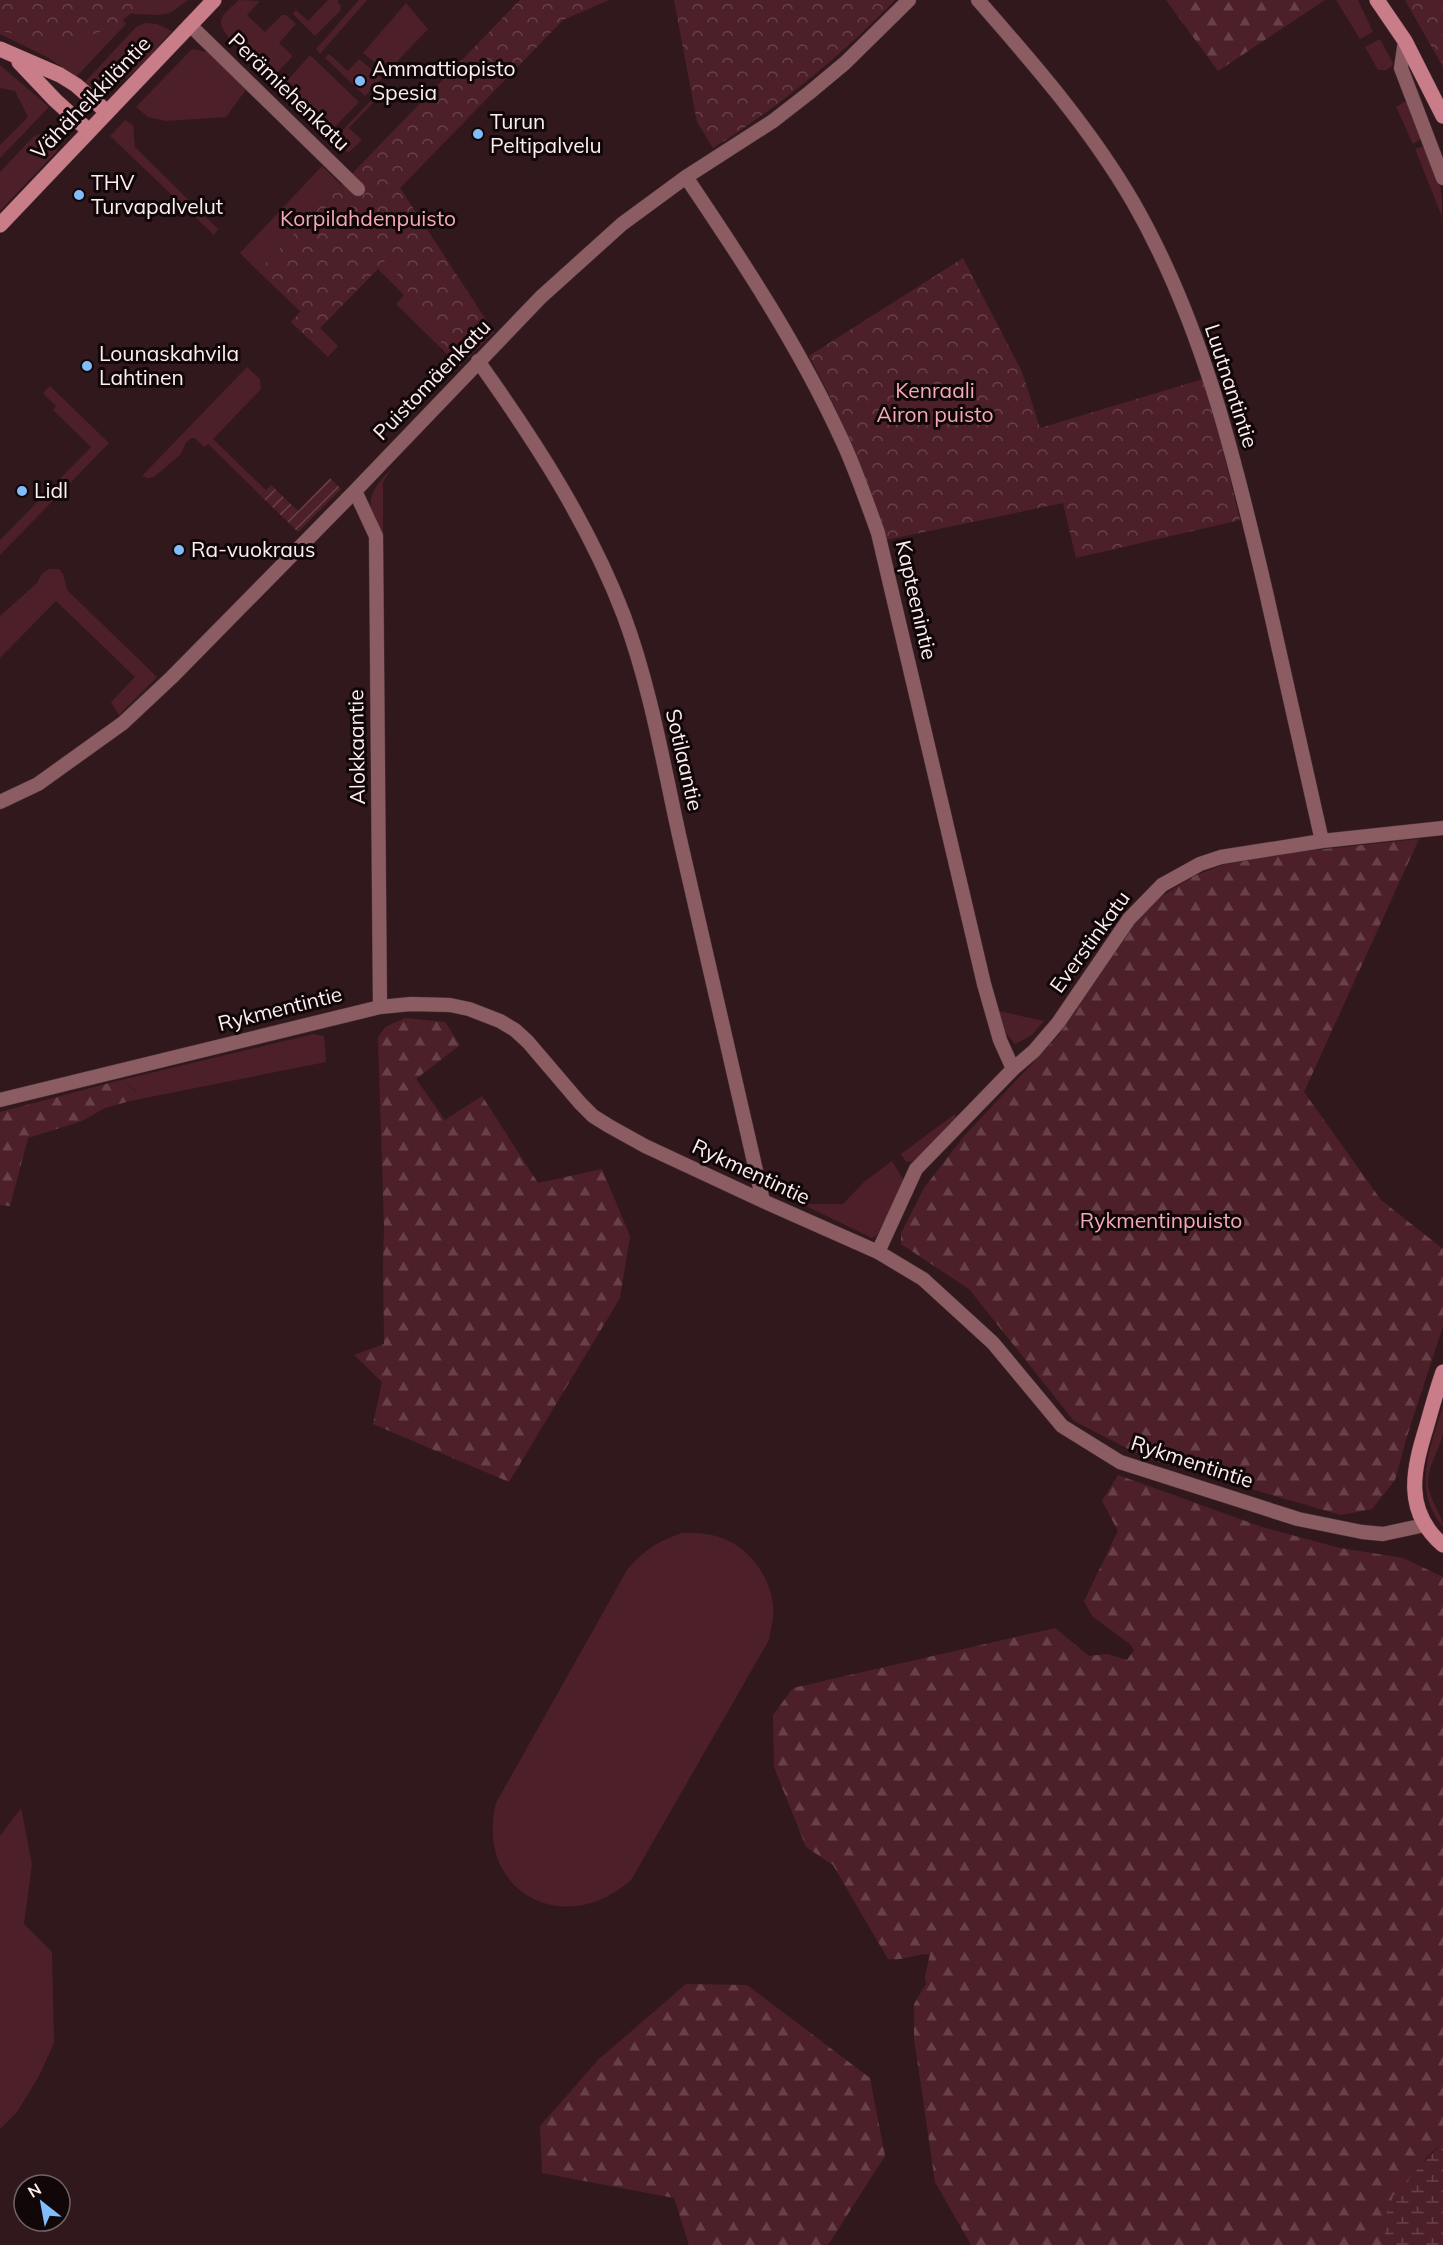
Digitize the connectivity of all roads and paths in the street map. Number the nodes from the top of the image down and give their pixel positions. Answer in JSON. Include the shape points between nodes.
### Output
{"nodes":[{"id":1,"x":214,"y":0,"type":"edge"},
{"id":2,"x":909,"y":0,"type":"edge"},
{"id":3,"x":978,"y":0,"type":"edge"},
{"id":4,"x":1377,"y":0,"type":"edge"},
{"id":5,"x":190,"y":26,"type":"junction"},
{"id":6,"x":1405,"y":41,"type":"junction"},
{"id":7,"x":0,"y":49,"type":"edge"},
{"id":8,"x":15,"y":57,"type":"junction"},
{"id":9,"x":107,"y":112,"type":"junction"},
{"id":10,"x":1443,"y":116,"type":"edge"},
{"id":11,"x":89,"y":131,"type":"junction"},
{"id":12,"x":686,"y":177,"type":"junction"},
{"id":13,"x":1443,"y":178,"type":"edge"},
{"id":14,"x":358,"y":189,"type":"dead end"},
{"id":15,"x":0,"y":225,"type":"edge"},
{"id":16,"x":478,"y":361,"type":"junction"},
{"id":17,"x":355,"y":491,"type":"junction"},
{"id":18,"x":0,"y":801,"type":"edge"},
{"id":19,"x":1443,"y":828,"type":"edge"},
{"id":20,"x":1322,"y":841,"type":"junction"},
{"id":21,"x":380,"y":1006,"type":"junction"},
{"id":22,"x":1013,"y":1069,"type":"junction"},
{"id":23,"x":0,"y":1100,"type":"edge"},
{"id":24,"x":763,"y":1201,"type":"junction"},
{"id":25,"x":878,"y":1252,"type":"junction"},
{"id":26,"x":1443,"y":1372,"type":"edge"},
{"id":27,"x":1425,"y":1525,"type":"junction"},
{"id":28,"x":1443,"y":1545,"type":"edge"}],
"edges":[{"from":1,"to":5,"type":"street","name":"Vähäheikkiläntie"},
{"from":2,"to":12,"type":"street","name":"Puistomäenkatu","via":[[809,93],[747,139]]},
{"from":3,"to":20,"type":"street","name":"Luutnantintie","via":[[1050,82],[1103,154],[1160,255],[1199,348],[1247,510]]},
{"from":4,"to":6,"type":"street"},
{"from":5,"to":9,"type":"street","name":"Vähäheikkiläntie"},
{"from":5,"to":14,"type":"street","name":"Perämiehenkatu"},
{"from":6,"to":10,"type":"street"},
{"from":6,"to":13,"type":"street","via":[[1401,68]]},
{"from":7,"to":8,"type":"street"},
{"from":8,"to":9,"type":"street","via":[[60,75]]},
{"from":8,"to":11,"type":"street"},
{"from":9,"to":11,"type":"street","name":"Vähäheikkiläntie"},
{"from":11,"to":15,"type":"street","name":"Vähäheikkiläntie"},
{"from":12,"to":16,"type":"street","name":"Puistomäenkatu","via":[[581,260]]},
{"from":12,"to":22,"type":"street","name":"Kapteenintie","via":[[780,322],[859,479],[878,533],[983,980],[1000,1040]]},
{"from":16,"to":17,"type":"street","name":"Puistomäenkatu"},
{"from":16,"to":24,"type":"street","name":"Sotilaantie","via":[[569,501],[624,616],[651,712]]},
{"from":17,"to":18,"type":"street","name":"Puistomäenkatu","via":[[123,723],[38,784]]},
{"from":17,"to":21,"type":"street","name":"Alokkaantie","via":[[376,536]]},
{"from":19,"to":20,"type":"street","name":"Everstinkatu"},
{"from":20,"to":22,"type":"street","name":"Everstinkatu","via":[[1221,857],[1162,885],[1129,919],[1058,1023]]},
{"from":21,"to":23,"type":"street","name":"Rykmentintie"},
{"from":21,"to":24,"type":"street","name":"Rykmentintie","via":[[450,1005],[500,1021],[528,1042],[593,1116],[645,1146]]},
{"from":22,"to":25,"type":"street","name":"Everstinkatu","via":[[916,1169]]},
{"from":24,"to":25,"type":"street","name":"Rykmentintie"},
{"from":25,"to":27,"type":"street","name":"Rykmentintie","via":[[923,1280],[993,1343],[1062,1426],[1120,1462],[1309,1522],[1383,1534]]},
{"from":26,"to":27,"type":"street","via":[[1414,1475],[1415,1498]]},
{"from":27,"to":28,"type":"street"}]}
